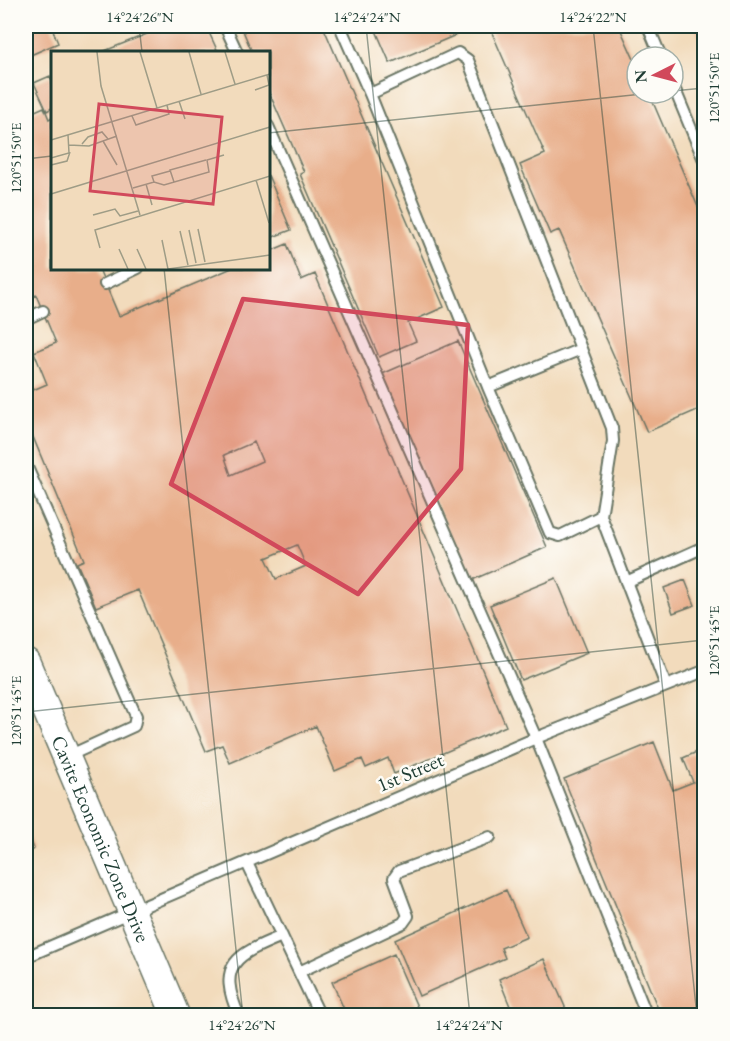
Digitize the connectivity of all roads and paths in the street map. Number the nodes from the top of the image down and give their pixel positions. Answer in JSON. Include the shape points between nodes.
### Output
{"nodes":[{"id":1,"x":225,"y":26,"type":"edge"},
{"id":2,"x":340,"y":26,"type":"edge"},
{"id":3,"x":648,"y":26,"type":"edge"},
{"id":4,"x":656,"y":45,"type":"edge"},
{"id":5,"x":237,"y":51,"type":"edge"},
{"id":6,"x":370,"y":94,"type":"junction"},
{"id":7,"x":682,"y":105,"type":"edge"},
{"id":8,"x":270,"y":131,"type":"edge"},
{"id":9,"x":705,"y":160,"type":"edge"},
{"id":10,"x":134,"y":270,"type":"edge"},
{"id":11,"x":105,"y":284,"type":"dead end"},
{"id":12,"x":42,"y":311,"type":"dead end"},
{"id":13,"x":26,"y":319,"type":"edge"},
{"id":14,"x":581,"y":349,"type":"junction"},
{"id":15,"x":488,"y":387,"type":"junction"},
{"id":16,"x":26,"y":465,"type":"edge"},
{"id":17,"x":601,"y":516,"type":"junction"},
{"id":18,"x":705,"y":547,"type":"edge"},
{"id":19,"x":626,"y":582,"type":"junction"},
{"id":20,"x":26,"y":662,"type":"edge"},
{"id":21,"x":705,"y":671,"type":"edge"},
{"id":22,"x":666,"y":687,"type":"junction"},
{"id":23,"x":536,"y":738,"type":"junction"},
{"id":24,"x":66,"y":757,"type":"junction"},
{"id":25,"x":490,"y":837,"type":"dead end"},
{"id":26,"x":247,"y":863,"type":"junction"},
{"id":27,"x":132,"y":911,"type":"junction"},
{"id":28,"x":282,"y":936,"type":"junction"},
{"id":29,"x":26,"y":957,"type":"edge"},
{"id":30,"x":299,"y":972,"type":"junction"},
{"id":31,"x":176,"y":1016,"type":"edge"},
{"id":32,"x":239,"y":1016,"type":"edge"},
{"id":33,"x":320,"y":1016,"type":"edge"},
{"id":34,"x":646,"y":1016,"type":"edge"}],
"edges":[{"from":1,"to":5,"type":"lane"},
{"from":2,"to":6,"type":"lane"},
{"from":3,"to":4,"type":"lane"},
{"from":6,"to":14,"type":"lane","via":[[458,53],[468,60]]},
{"from":6,"to":15,"type":"lane"},
{"from":7,"to":9,"type":"lane"},
{"from":8,"to":23,"type":"lane"},
{"from":10,"to":11,"type":"lane"},
{"from":12,"to":13,"type":"lane"},
{"from":14,"to":15,"type":"lane"},
{"from":14,"to":17,"type":"lane","via":[[612,428]]},
{"from":15,"to":17,"type":"lane","via":[[550,533],[560,536]]},
{"from":16,"to":24,"type":"lane","via":[[136,716],[134,726]]},
{"from":17,"to":19,"type":"lane"},
{"from":18,"to":19,"type":"lane"},
{"from":19,"to":22,"type":"lane"},
{"from":20,"to":24,"type":"street","name":"Cavite Economic Zone Drive"},
{"from":21,"to":22,"type":"lane","name":"1st Street"},
{"from":22,"to":23,"type":"lane","name":"1st Street"},
{"from":23,"to":26,"type":"lane","name":"1st Street"},
{"from":23,"to":34,"type":"lane"},
{"from":24,"to":27,"type":"street","name":"Cavite Economic Zone Drive"},
{"from":25,"to":30,"type":"lane","via":[[399,871],[394,878],[408,916],[403,923]]},
{"from":26,"to":27,"type":"lane","name":"1st Street"},
{"from":26,"to":28,"type":"lane"},
{"from":27,"to":29,"type":"lane","name":"1st Street"},
{"from":27,"to":31,"type":"street","name":"Cavite Economic Zone Drive"},
{"from":28,"to":30,"type":"lane"},
{"from":28,"to":32,"type":"lane","via":[[254,947],[235,963],[228,984]]},
{"from":30,"to":33,"type":"lane"}]}
